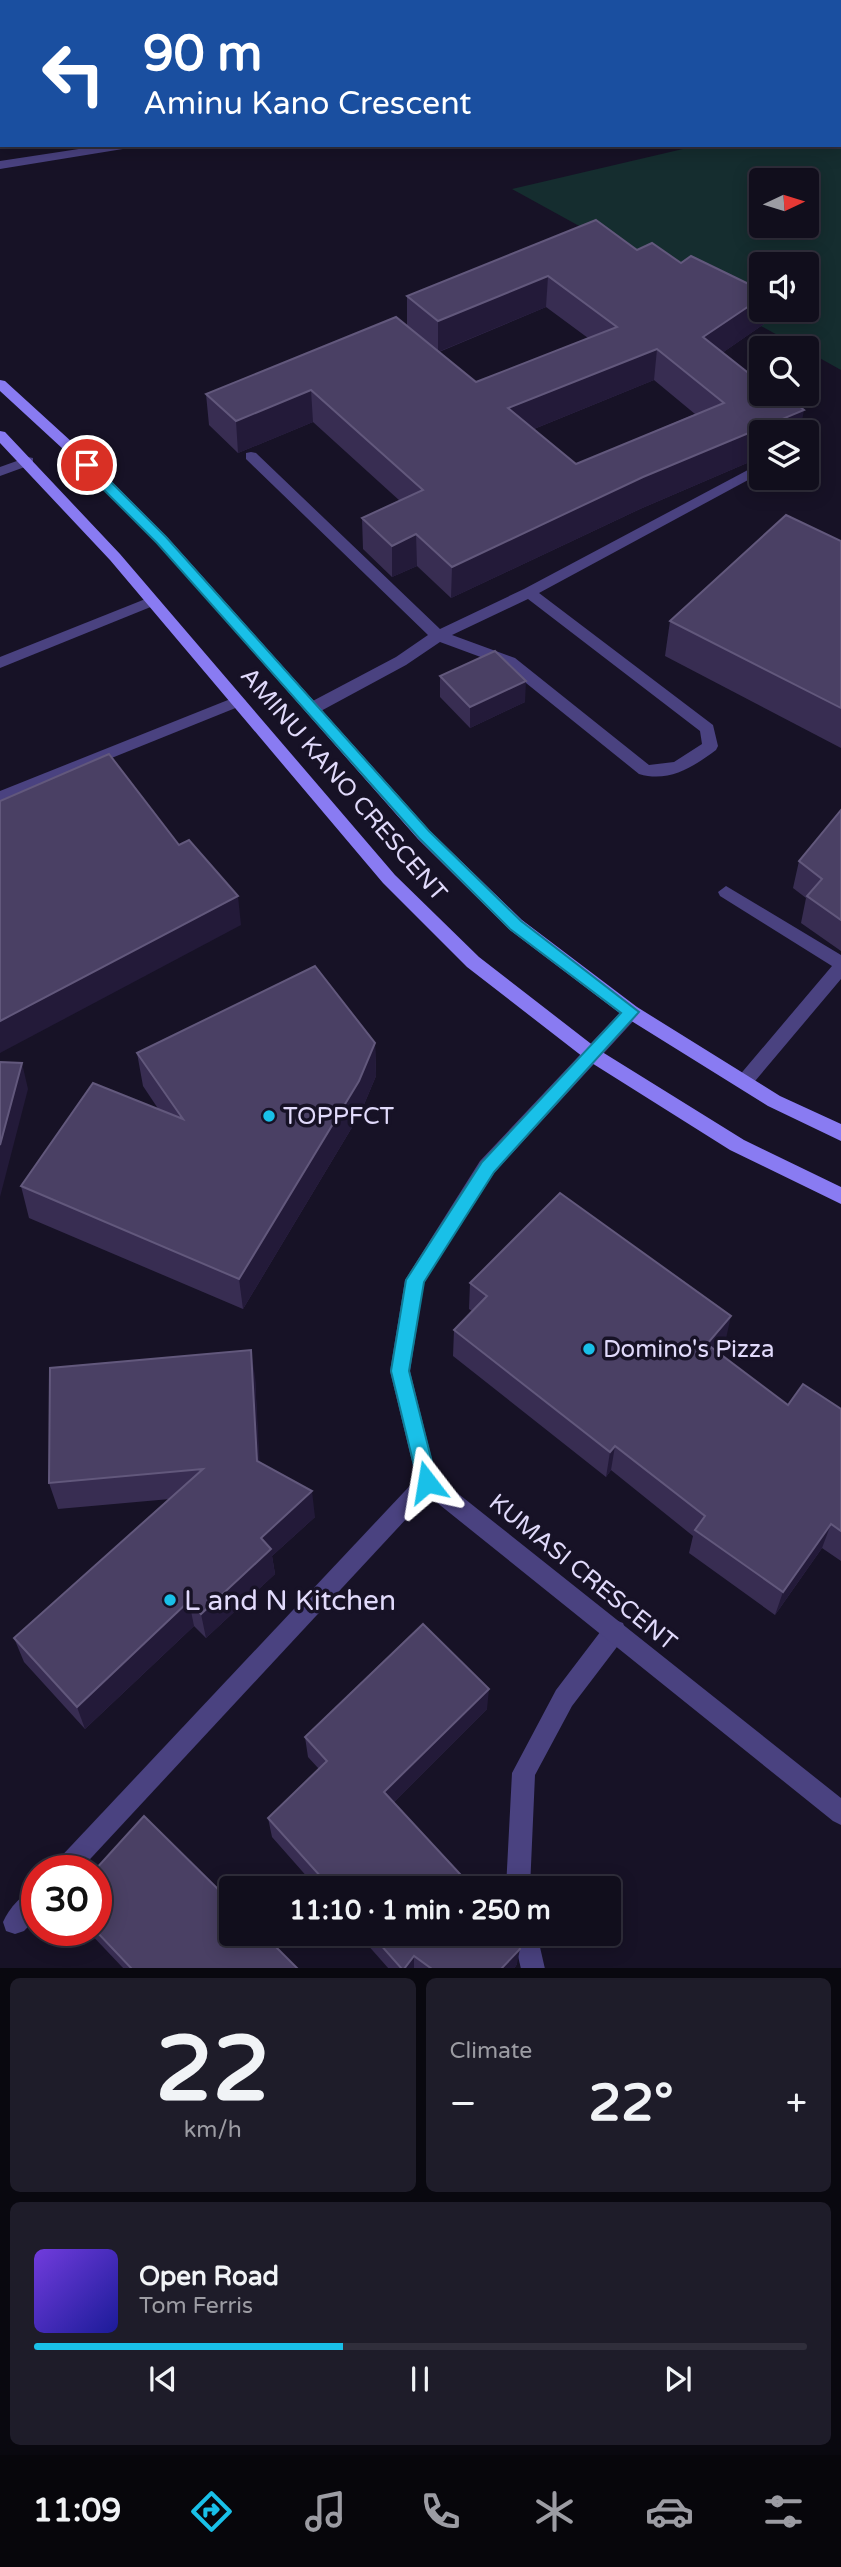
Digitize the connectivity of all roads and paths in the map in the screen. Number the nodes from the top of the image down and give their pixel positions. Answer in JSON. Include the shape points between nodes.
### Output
{"nodes":[{"id":1,"x":115,"y":147,"type":"edge"},
{"id":2,"x":0,"y":165,"type":"edge"},
{"id":3,"x":0,"y":384,"type":"edge"},
{"id":4,"x":0,"y":435,"type":"edge"},
{"id":5,"x":251,"y":456,"type":"dead end"},
{"id":6,"x":28,"y":461,"type":"junction"},
{"id":7,"x":0,"y":472,"type":"edge"},
{"id":8,"x":749,"y":473,"type":"edge"},
{"id":9,"x":529,"y":592,"type":"junction"},
{"id":10,"x":153,"y":601,"type":"junction"},
{"id":11,"x":438,"y":636,"type":"junction"},
{"id":12,"x":0,"y":663,"type":"edge"},
{"id":13,"x":238,"y":701,"type":"junction"},
{"id":14,"x":313,"y":708,"type":"junction"},
{"id":15,"x":0,"y":797,"type":"edge"},
{"id":16,"x":726,"y":892,"type":"dead end"},
{"id":17,"x":841,"y":965,"type":"edge"},
{"id":18,"x":631,"y":1012,"type":"junction"},
{"id":19,"x":593,"y":1055,"type":"junction"},
{"id":20,"x":744,"y":1082,"type":"junction"},
{"id":21,"x":841,"y":1133,"type":"edge"},
{"id":22,"x":841,"y":1196,"type":"edge"},
{"id":23,"x":427,"y":1482,"type":"junction"},
{"id":24,"x":615,"y":1631,"type":"junction"},
{"id":25,"x":841,"y":1813,"type":"edge"},
{"id":26,"x":78,"y":1855,"type":"edge"},
{"id":27,"x":519,"y":1876,"type":"edge"},
{"id":28,"x":21,"y":1916,"type":"edge"},
{"id":29,"x":15,"y":1922,"type":"dead end"},
{"id":30,"x":528,"y":1946,"type":"edge"},
{"id":31,"x":533,"y":1968,"type":"edge"}],
"edges":[{"from":1,"to":2,"type":"street"},
{"from":3,"to":14,"type":"street","name":"AMINU KANO CRESCENT","via":[[162,540]]},
{"from":4,"to":6,"type":"street","name":"AMINU KANO CRESCENT"},
{"from":5,"to":11,"type":"street"},
{"from":6,"to":7,"type":"street"},
{"from":6,"to":10,"type":"street","name":"AMINU KANO CRESCENT"},
{"from":8,"to":9,"type":"street"},
{"from":9,"to":11,"type":"street"},
{"from":9,"to":11,"type":"street","via":[[707,729],[710,746],[680,768],[645,770],[510,662]]},
{"from":10,"to":12,"type":"street"},
{"from":10,"to":13,"type":"street","name":"AMINU KANO CRESCENT"},
{"from":11,"to":14,"type":"street"},
{"from":13,"to":15,"type":"street"},
{"from":13,"to":19,"type":"street","name":"AMINU KANO CRESCENT","via":[[388,879],[473,962]]},
{"from":14,"to":18,"type":"street","name":"AMINU KANO CRESCENT","via":[[424,835],[516,925]]},
{"from":16,"to":17,"type":"street"},
{"from":17,"to":20,"type":"street"},
{"from":18,"to":19,"type":"street"},
{"from":18,"to":20,"type":"street","name":"AMINU KANO CRESCENT"},
{"from":19,"to":22,"type":"street","name":"AMINU KANO CRESCENT","via":[[737,1145]]},
{"from":19,"to":23,"type":"street","via":[[488,1167],[415,1280],[400,1371]]},
{"from":20,"to":21,"type":"street","name":"AMINU KANO CRESCENT"},
{"from":23,"to":24,"type":"street","name":"KUMASI CRESCENT"},
{"from":23,"to":26,"type":"street"},
{"from":24,"to":25,"type":"street","name":"KUMASI CRESCENT"},
{"from":24,"to":27,"type":"street","via":[[564,1698],[524,1773]]},
{"from":28,"to":29,"type":"street"},
{"from":30,"to":31,"type":"street"}]}
